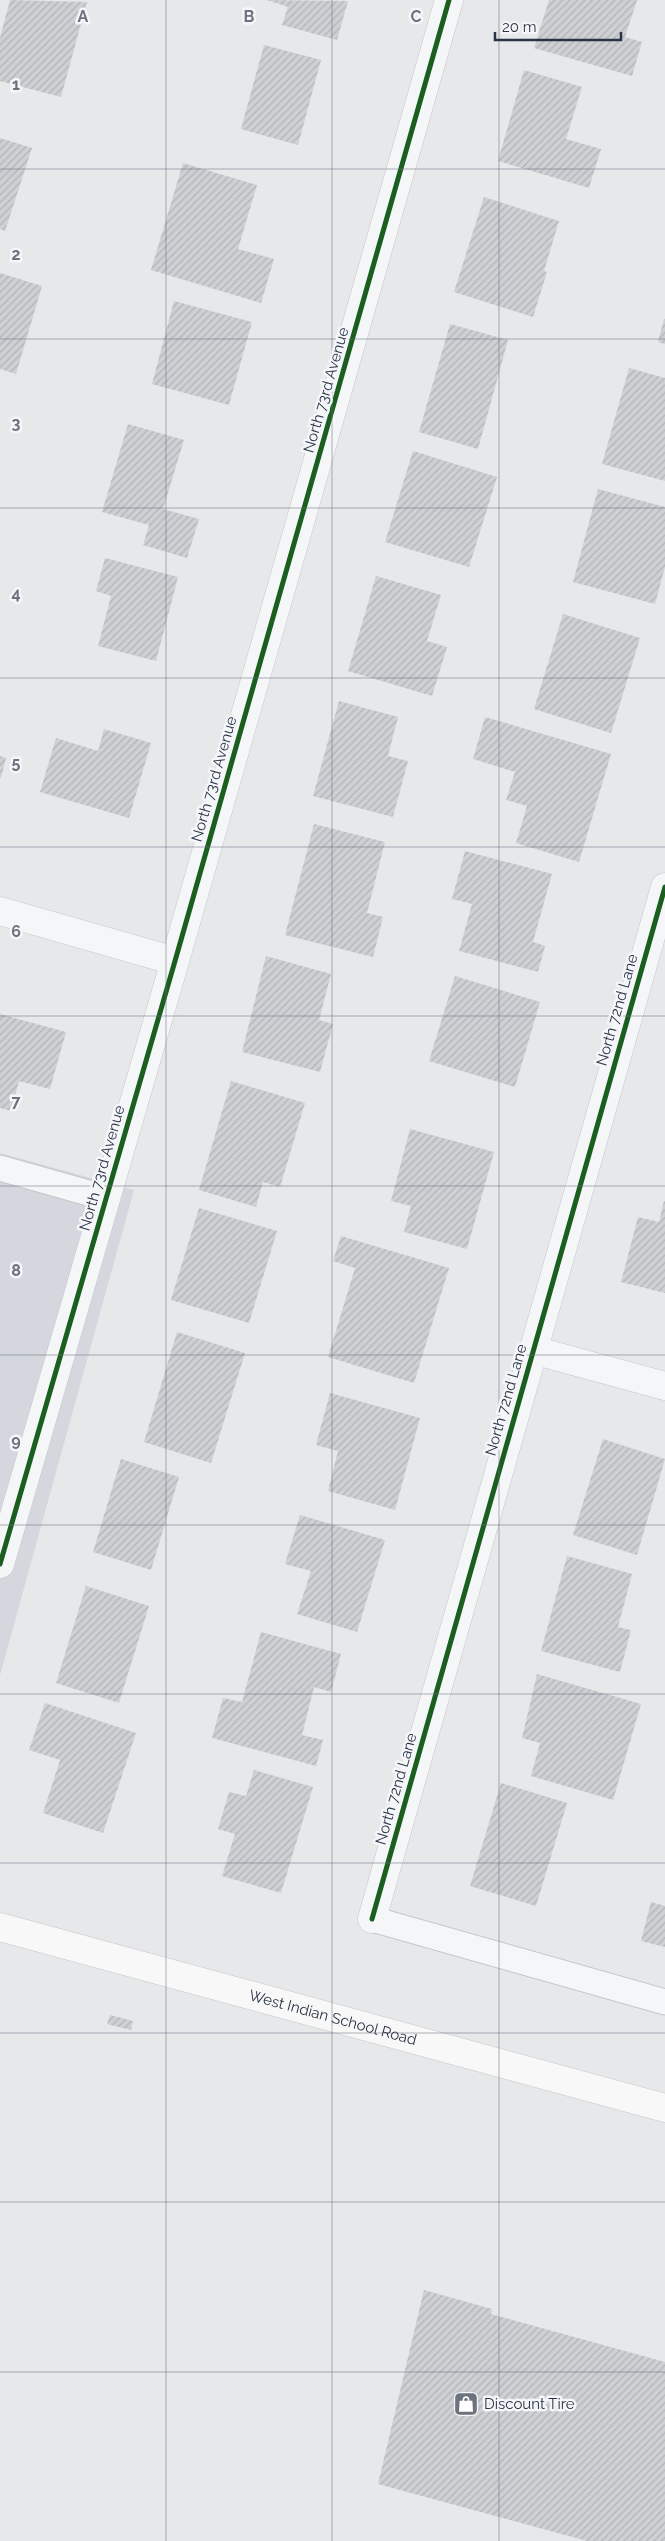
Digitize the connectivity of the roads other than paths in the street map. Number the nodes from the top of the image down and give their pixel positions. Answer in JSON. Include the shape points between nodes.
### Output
{"nodes":[{"id":1,"x":449,"y":0,"type":"edge"},
{"id":2,"x":663,"y":904,"type":"edge"},
{"id":3,"x":0,"y":911,"type":"edge"},
{"id":4,"x":175,"y":961,"type":"junction"},
{"id":5,"x":0,"y":1168,"type":"edge"},
{"id":6,"x":106,"y":1198,"type":"junction"},
{"id":7,"x":534,"y":1350,"type":"junction"},
{"id":8,"x":665,"y":1386,"type":"edge"},
{"id":9,"x":0,"y":1564,"type":"edge"},
{"id":10,"x":372,"y":1920,"type":"joint"},
{"id":11,"x":0,"y":1927,"type":"edge"},
{"id":12,"x":665,"y":2002,"type":"edge"},
{"id":13,"x":665,"y":2108,"type":"edge"}],
"edges":[{"from":1,"to":4,"type":"street","name":"North 73rd Avenue"},
{"from":2,"to":7,"type":"street","name":"North 72nd Lane"},
{"from":3,"to":4,"type":"street"},
{"from":4,"to":6,"type":"street","name":"North 73rd Avenue"},
{"from":5,"to":6,"type":"lane"},
{"from":6,"to":9,"type":"street","name":"North 73rd Avenue"},
{"from":7,"to":8,"type":"street"},
{"from":7,"to":10,"type":"street","name":"North 72nd Lane"},
{"from":10,"to":12,"type":"lane"},
{"from":11,"to":13,"type":"main road","name":"West Indian School Road"}]}
